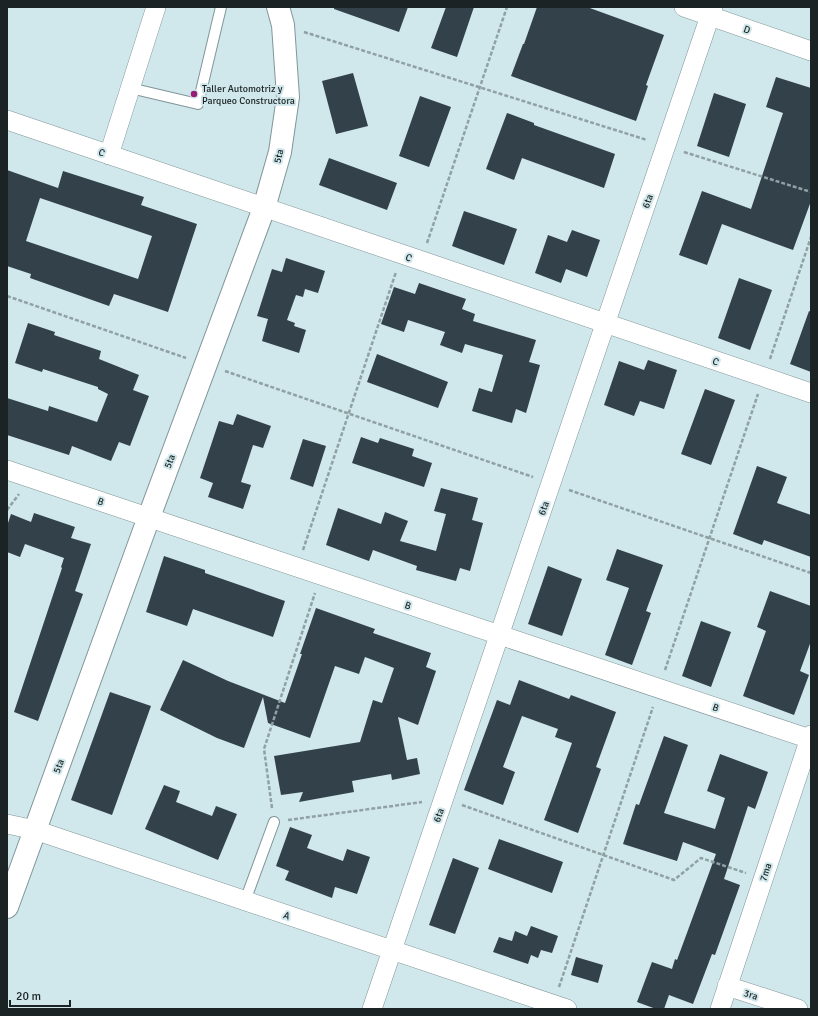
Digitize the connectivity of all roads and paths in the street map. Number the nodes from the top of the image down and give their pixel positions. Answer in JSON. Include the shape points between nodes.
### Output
{"nodes":[{"id":1,"x":156,"y":7,"type":"edge"},
{"id":2,"x":221,"y":7,"type":"edge"},
{"id":3,"x":507,"y":7,"type":"edge"},
{"id":4,"x":684,"y":7,"type":"edge"},
{"id":5,"x":711,"y":11,"type":"edge"},
{"id":6,"x":280,"y":16,"type":"edge"},
{"id":7,"x":811,"y":51,"type":"edge"},
{"id":8,"x":480,"y":87,"type":"junction"},
{"id":9,"x":130,"y":88,"type":"junction"},
{"id":10,"x":7,"y":120,"type":"edge"},
{"id":11,"x":665,"y":146,"type":"junction"},
{"id":12,"x":109,"y":155,"type":"junction"},
{"id":13,"x":811,"y":192,"type":"edge"},
{"id":14,"x":264,"y":208,"type":"junction"},
{"id":15,"x":811,"y":237,"type":"edge"},
{"id":16,"x":401,"y":254,"type":"junction"},
{"id":17,"x":421,"y":261,"type":"junction"},
{"id":18,"x":7,"y":296,"type":"edge"},
{"id":19,"x":605,"y":324,"type":"junction"},
{"id":20,"x":206,"y":364,"type":"junction"},
{"id":21,"x":764,"y":377,"type":"junction"},
{"id":22,"x":811,"y":394,"type":"edge"},
{"id":23,"x":348,"y":414,"type":"junction"},
{"id":24,"x":7,"y":470,"type":"edge"},
{"id":25,"x":551,"y":483,"type":"junction"},
{"id":26,"x":148,"y":517,"type":"junction"},
{"id":27,"x":710,"y":538,"type":"junction"},
{"id":28,"x":298,"y":567,"type":"junction"},
{"id":29,"x":811,"y":573,"type":"edge"},
{"id":30,"x":320,"y":576,"type":"junction"},
{"id":31,"x":500,"y":635,"type":"junction"},
{"id":32,"x":659,"y":688,"type":"junction"},
{"id":33,"x":810,"y":737,"type":"edge"},
{"id":34,"x":444,"y":799,"type":"junction"},
{"id":35,"x":274,"y":822,"type":"junction"},
{"id":36,"x":7,"y":824,"type":"edge"},
{"id":37,"x":35,"y":830,"type":"junction"},
{"id":38,"x":604,"y":855,"type":"junction"},
{"id":39,"x":763,"y":879,"type":"junction"},
{"id":40,"x":245,"y":901,"type":"junction"},
{"id":41,"x":7,"y":907,"type":"edge"},
{"id":42,"x":392,"y":951,"type":"junction"},
{"id":43,"x":728,"y":986,"type":"junction"},
{"id":44,"x":560,"y":1007,"type":"edge"},
{"id":45,"x":372,"y":1009,"type":"edge"},
{"id":46,"x":720,"y":1009,"type":"edge"},
{"id":47,"x":798,"y":1009,"type":"edge"}],
"edges":[{"from":1,"to":9,"type":"street"},
{"from":2,"to":9,"type":"lane","via":[[198,104]]},
{"from":3,"to":8,"type":"path"},
{"from":4,"to":5,"type":"street","name":"D"},
{"from":5,"to":7,"type":"street","name":"D"},
{"from":5,"to":11,"type":"street","name":"6ta"},
{"from":6,"to":8,"type":"path"},
{"from":6,"to":14,"type":"street","name":"5ta","via":[[288,97],[280,152]]},
{"from":8,"to":11,"type":"path"},
{"from":8,"to":17,"type":"path"},
{"from":9,"to":12,"type":"street"},
{"from":10,"to":12,"type":"street","name":"C"},
{"from":11,"to":13,"type":"path"},
{"from":11,"to":19,"type":"street","name":"6ta"},
{"from":12,"to":14,"type":"street","name":"C"},
{"from":14,"to":16,"type":"street","name":"C"},
{"from":14,"to":20,"type":"street","name":"5ta"},
{"from":15,"to":21,"type":"path"},
{"from":16,"to":17,"type":"street","name":"C"},
{"from":16,"to":23,"type":"path"},
{"from":17,"to":19,"type":"street","name":"C"},
{"from":18,"to":20,"type":"path"},
{"from":19,"to":21,"type":"street","name":"C"},
{"from":19,"to":25,"type":"street","name":"6ta"},
{"from":20,"to":23,"type":"path"},
{"from":20,"to":26,"type":"street","name":"5ta"},
{"from":21,"to":22,"type":"street","name":"C"},
{"from":21,"to":27,"type":"path"},
{"from":23,"to":25,"type":"path"},
{"from":23,"to":28,"type":"path"},
{"from":24,"to":26,"type":"street","name":"B"},
{"from":25,"to":27,"type":"path"},
{"from":25,"to":31,"type":"street","name":"6ta"},
{"from":26,"to":28,"type":"street","name":"B"},
{"from":26,"to":37,"type":"street","name":"5ta"},
{"from":27,"to":29,"type":"path"},
{"from":27,"to":32,"type":"path"},
{"from":28,"to":30,"type":"street","name":"B"},
{"from":30,"to":31,"type":"street","name":"B"},
{"from":30,"to":35,"type":"path","via":[[264,749]]},
{"from":31,"to":32,"type":"street","name":"B"},
{"from":31,"to":34,"type":"street","name":"6ta"},
{"from":32,"to":33,"type":"street","name":"B"},
{"from":32,"to":38,"type":"path"},
{"from":33,"to":39,"type":"street","name":"7ma"},
{"from":34,"to":35,"type":"path"},
{"from":34,"to":38,"type":"path"},
{"from":34,"to":42,"type":"street","name":"6ta"},
{"from":35,"to":40,"type":"lane"},
{"from":36,"to":37,"type":"street","name":"A"},
{"from":37,"to":40,"type":"street","name":"A"},
{"from":37,"to":41,"type":"street","name":"5ta"},
{"from":38,"to":39,"type":"path","via":[[674,880],[701,858]]},
{"from":38,"to":44,"type":"path"},
{"from":39,"to":43,"type":"street","name":"7ma"},
{"from":40,"to":42,"type":"street","name":"A"},
{"from":42,"to":44,"type":"street","name":"A"},
{"from":42,"to":45,"type":"street","name":"6ta"},
{"from":43,"to":46,"type":"street","name":"7ma"},
{"from":43,"to":47,"type":"street","name":"3ra"}]}
